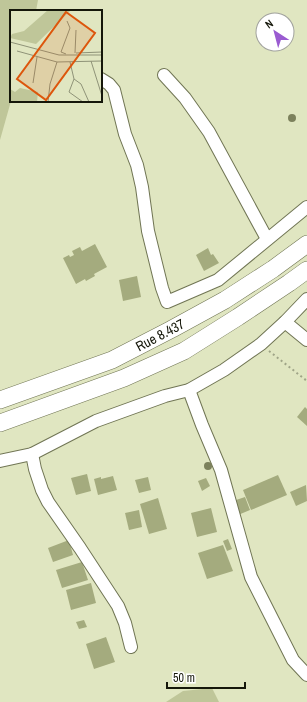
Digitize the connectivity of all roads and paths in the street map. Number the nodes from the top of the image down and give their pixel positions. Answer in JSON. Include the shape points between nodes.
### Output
{"nodes":[{"id":1,"x":164,"y":75,"type":"dead end"},
{"id":2,"x":102,"y":80,"type":"edge"},
{"id":3,"x":307,"y":207,"type":"edge"},
{"id":4,"x":267,"y":239,"type":"junction"},
{"id":5,"x":307,"y":244,"type":"edge"},
{"id":6,"x":307,"y":270,"type":"edge"},
{"id":7,"x":307,"y":299,"type":"edge"},
{"id":8,"x":285,"y":322,"type":"junction"},
{"id":9,"x":307,"y":340,"type":"edge"},
{"id":10,"x":261,"y":344,"type":"junction"},
{"id":11,"x":307,"y":381,"type":"edge"},
{"id":12,"x":189,"y":390,"type":"junction"},
{"id":13,"x":0,"y":400,"type":"edge"},
{"id":14,"x":0,"y":423,"type":"edge"},
{"id":15,"x":32,"y":454,"type":"junction"},
{"id":16,"x":0,"y":462,"type":"edge"},
{"id":17,"x":130,"y":647,"type":"dead end"},
{"id":18,"x":307,"y":675,"type":"edge"}],
"edges":[{"from":1,"to":4,"type":"street","via":[[185,98],[209,132]]},
{"from":2,"to":4,"type":"street","via":[[114,90],[142,187],[148,230],[167,302],[218,280]]},
{"from":3,"to":4,"type":"street"},
{"from":5,"to":13,"type":"main road","name":"Rue 8.437","via":[[225,300],[112,360]]},
{"from":6,"to":14,"type":"main road","name":"Rue 8.437","via":[[184,351],[124,378]]},
{"from":7,"to":8,"type":"street"},
{"from":8,"to":9,"type":"street"},
{"from":8,"to":10,"type":"street"},
{"from":10,"to":11,"type":"path"},
{"from":10,"to":12,"type":"street"},
{"from":12,"to":15,"type":"street","via":[[165,396],[96,422]]},
{"from":12,"to":18,"type":"street","via":[[221,470],[251,577],[293,660]]},
{"from":15,"to":16,"type":"street"},
{"from":15,"to":17,"type":"street","via":[[34,469],[48,502],[118,606]]}]}
